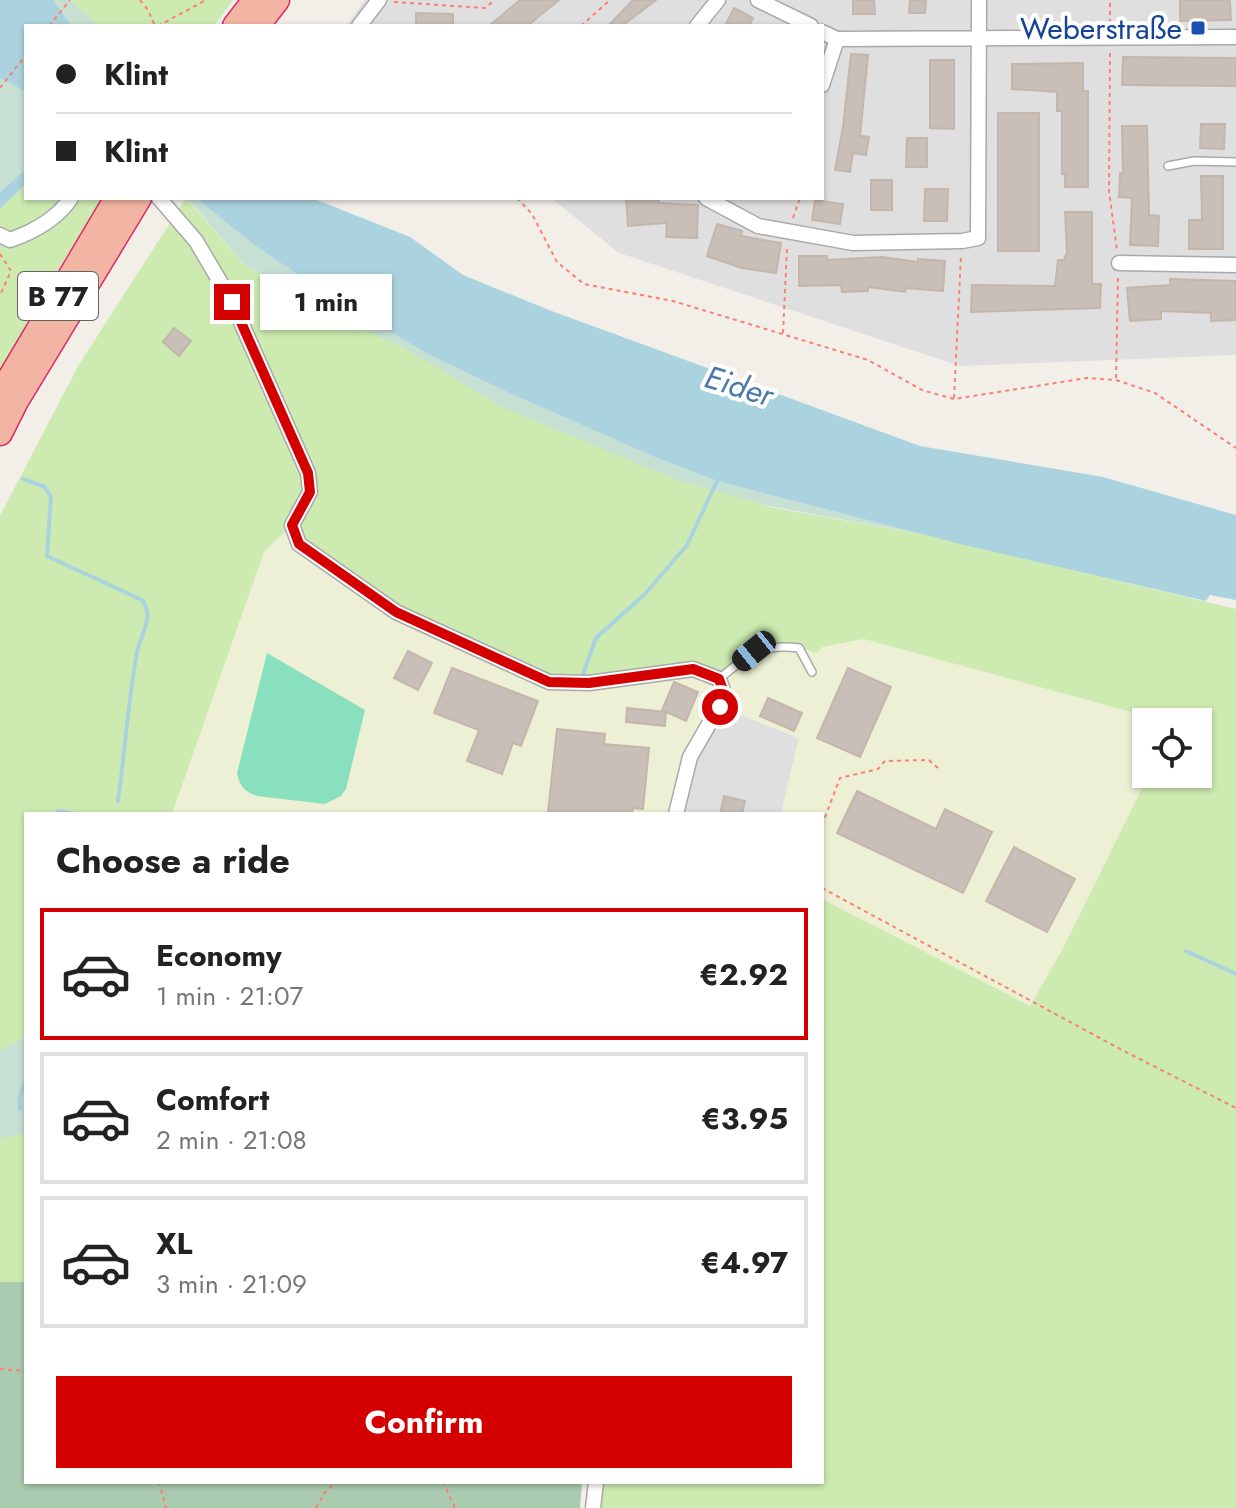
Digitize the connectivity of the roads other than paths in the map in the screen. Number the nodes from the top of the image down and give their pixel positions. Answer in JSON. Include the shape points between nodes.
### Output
{"nodes":[{"id":1,"x":255,"y":0,"type":"edge"},
{"id":2,"x":277,"y":0,"type":"edge"},
{"id":3,"x":718,"y":0,"type":"edge"},
{"id":4,"x":758,"y":0,"type":"edge"},
{"id":5,"x":979,"y":0,"type":"edge"},
{"id":6,"x":378,"y":1,"type":"edge"},
{"id":7,"x":237,"y":24,"type":"edge"},
{"id":8,"x":259,"y":24,"type":"edge"},
{"id":9,"x":361,"y":24,"type":"edge"},
{"id":10,"x":699,"y":24,"type":"edge"},
{"id":11,"x":807,"y":24,"type":"edge"},
{"id":12,"x":824,"y":33,"type":"edge"},
{"id":13,"x":1236,"y":37,"type":"edge"},
{"id":14,"x":979,"y":38,"type":"junction"},
{"id":15,"x":837,"y":39,"type":"junction"},
{"id":16,"x":824,"y":79,"type":"edge"},
{"id":17,"x":1236,"y":162,"type":"edge"},
{"id":18,"x":1168,"y":166,"type":"dead end"},
{"id":19,"x":70,"y":200,"type":"edge"},
{"id":20,"x":161,"y":200,"type":"edge"},
{"id":21,"x":710,"y":200,"type":"edge"},
{"id":22,"x":129,"y":201,"type":"edge"},
{"id":23,"x":0,"y":235,"type":"edge"},
{"id":24,"x":1119,"y":263,"type":"road end"},
{"id":25,"x":1236,"y":265,"type":"edge"},
{"id":26,"x":0,"y":395,"type":"edge"},
{"id":27,"x":0,"y":433,"type":"edge"},
{"id":28,"x":812,"y":672,"type":"dead end"},
{"id":29,"x":719,"y":679,"type":"junction"},
{"id":30,"x":676,"y":812,"type":"edge"},
{"id":31,"x":596,"y":1484,"type":"edge"},
{"id":32,"x":593,"y":1508,"type":"edge"}],
"edges":[{"from":1,"to":7,"type":"highway"},
{"from":2,"to":8,"type":"highway"},
{"from":3,"to":10,"type":"street"},
{"from":4,"to":11,"type":"street"},
{"from":5,"to":14,"type":"street"},
{"from":6,"to":9,"type":"street"},
{"from":12,"to":15,"type":"street"},
{"from":13,"to":14,"type":"street"},
{"from":14,"to":15,"type":"street"},
{"from":14,"to":21,"type":"street","via":[[978,238],[853,243],[758,226]]},
{"from":15,"to":16,"type":"street"},
{"from":17,"to":18,"type":"lane"},
{"from":19,"to":23,"type":"street","via":[[30,233],[10,240]]},
{"from":20,"to":29,"type":"street","via":[[196,241],[232,302],[308,473],[310,492],[292,525],[299,544],[396,612],[549,682],[589,683],[693,669]]},
{"from":22,"to":26,"type":"highway","number":"B 77"},
{"from":22,"to":27,"type":"highway","number":"B 77"},
{"from":24,"to":25,"type":"street"},
{"from":28,"to":29,"type":"lane","via":[[799,648],[776,645],[754,651]]},
{"from":29,"to":30,"type":"street","via":[[725,696],[690,757]]},
{"from":31,"to":32,"type":"street"}]}
